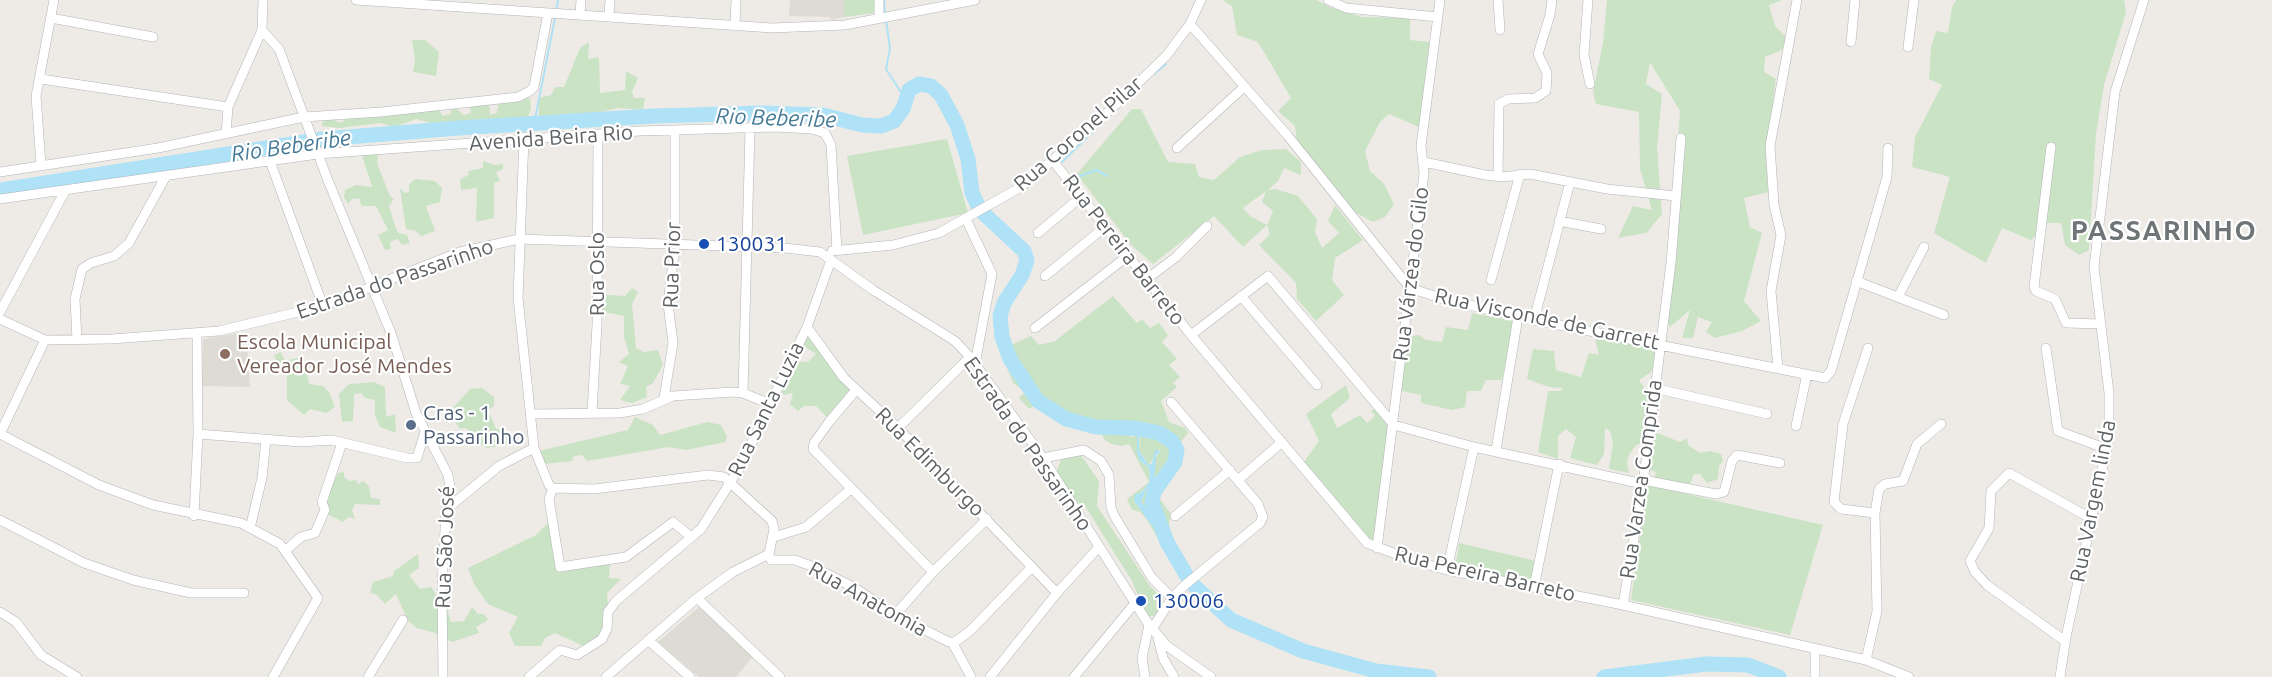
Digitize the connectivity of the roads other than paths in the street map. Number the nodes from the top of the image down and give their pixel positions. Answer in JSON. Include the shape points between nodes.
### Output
{"nodes":[{"id":1,"x":54,"y":0,"type":"edge"},
{"id":2,"x":263,"y":0,"type":"edge"},
{"id":3,"x":356,"y":0,"type":"edge"},
{"id":4,"x":581,"y":0,"type":"edge"},
{"id":5,"x":610,"y":0,"type":"edge"},
{"id":6,"x":736,"y":0,"type":"edge"},
{"id":7,"x":879,"y":0,"type":"edge"},
{"id":8,"x":975,"y":0,"type":"edge"},
{"id":9,"x":1202,"y":0,"type":"edge"},
{"id":10,"x":1328,"y":0,"type":"edge"},
{"id":11,"x":1440,"y":0,"type":"edge"},
{"id":12,"x":1498,"y":0,"type":"edge"},
{"id":13,"x":1552,"y":0,"type":"edge"},
{"id":14,"x":1588,"y":0,"type":"edge"},
{"id":15,"x":1797,"y":0,"type":"edge"},
{"id":16,"x":1855,"y":0,"type":"edge"},
{"id":17,"x":1914,"y":0,"type":"edge"},
{"id":18,"x":2144,"y":0,"type":"edge"},
{"id":19,"x":478,"y":3,"type":"edge"},
{"id":20,"x":553,"y":13,"type":"junction"},
{"id":21,"x":580,"y":14,"type":"junction"},
{"id":22,"x":609,"y":15,"type":"junction"},
{"id":23,"x":1438,"y":17,"type":"junction"},
{"id":24,"x":51,"y":18,"type":"junction"},
{"id":25,"x":879,"y":18,"type":"junction"},
{"id":26,"x":1190,"y":24,"type":"junction"},
{"id":27,"x":735,"y":26,"type":"junction"},
{"id":28,"x":262,"y":30,"type":"junction"},
{"id":29,"x":1500,"y":30,"type":"dead end"},
{"id":30,"x":153,"y":36,"type":"dead end"},
{"id":31,"x":1851,"y":42,"type":"dead end"},
{"id":32,"x":1908,"y":47,"type":"dead end"},
{"id":33,"x":41,"y":79,"type":"junction"},
{"id":34,"x":1590,"y":84,"type":"dead end"},
{"id":35,"x":1244,"y":87,"type":"junction"},
{"id":36,"x":228,"y":107,"type":"junction"},
{"id":37,"x":306,"y":121,"type":"junction"},
{"id":38,"x":675,"y":130,"type":"junction"},
{"id":39,"x":750,"y":130,"type":"junction"},
{"id":40,"x":226,"y":134,"type":"junction"},
{"id":41,"x":598,"y":135,"type":"junction"},
{"id":42,"x":524,"y":137,"type":"junction"},
{"id":43,"x":1681,"y":138,"type":"dead end"},
{"id":44,"x":2051,"y":147,"type":"dead end"},
{"id":45,"x":1177,"y":148,"type":"dead end"},
{"id":46,"x":1888,"y":148,"type":"dead end"},
{"id":47,"x":317,"y":150,"type":"junction"},
{"id":48,"x":270,"y":161,"type":"junction"},
{"id":49,"x":1053,"y":161,"type":"junction"},
{"id":50,"x":1424,"y":162,"type":"junction"},
{"id":51,"x":41,"y":165,"type":"junction"},
{"id":52,"x":0,"y":172,"type":"edge"},
{"id":53,"x":1520,"y":174,"type":"junction"},
{"id":54,"x":166,"y":176,"type":"junction"},
{"id":55,"x":1498,"y":176,"type":"junction"},
{"id":56,"x":1570,"y":182,"type":"junction"},
{"id":57,"x":65,"y":191,"type":"junction"},
{"id":58,"x":1082,"y":196,"type":"junction"},
{"id":59,"x":1676,"y":196,"type":"junction"},
{"id":60,"x":0,"y":199,"type":"edge"},
{"id":61,"x":966,"y":219,"type":"junction"},
{"id":62,"x":1559,"y":220,"type":"junction"},
{"id":63,"x":1106,"y":226,"type":"junction"},
{"id":64,"x":1207,"y":226,"type":"dead end"},
{"id":65,"x":1601,"y":229,"type":"dead end"},
{"id":66,"x":1038,"y":232,"type":"dead end"},
{"id":67,"x":519,"y":239,"type":"junction"},
{"id":68,"x":597,"y":243,"type":"junction"},
{"id":69,"x":675,"y":245,"type":"junction"},
{"id":70,"x":748,"y":247,"type":"junction"},
{"id":71,"x":1924,"y":248,"type":"dead end"},
{"id":72,"x":837,"y":251,"type":"junction"},
{"id":73,"x":820,"y":252,"type":"junction"},
{"id":74,"x":1129,"y":255,"type":"junction"},
{"id":75,"x":831,"y":260,"type":"junction"},
{"id":76,"x":1045,"y":276,"type":"dead end"},
{"id":77,"x":1147,"y":279,"type":"junction"},
{"id":78,"x":1491,"y":280,"type":"dead end"},
{"id":79,"x":1856,"y":282,"type":"junction"},
{"id":80,"x":1410,"y":288,"type":"junction"},
{"id":81,"x":373,"y":289,"type":"junction"},
{"id":82,"x":1241,"y":296,"type":"junction"},
{"id":83,"x":1898,"y":297,"type":"junction"},
{"id":84,"x":323,"y":306,"type":"junction"},
{"id":85,"x":0,"y":312,"type":"edge"},
{"id":86,"x":1944,"y":315,"type":"dead end"},
{"id":87,"x":1518,"y":317,"type":"junction"},
{"id":88,"x":0,"y":319,"type":"edge"},
{"id":89,"x":1534,"y":320,"type":"junction"},
{"id":90,"x":2101,"y":324,"type":"junction"},
{"id":91,"x":807,"y":327,"type":"junction"},
{"id":92,"x":1035,"y":328,"type":"dead end"},
{"id":93,"x":197,"y":334,"type":"junction"},
{"id":94,"x":1191,"y":335,"type":"junction"},
{"id":95,"x":45,"y":340,"type":"junction"},
{"id":96,"x":77,"y":340,"type":"junction"},
{"id":97,"x":1659,"y":343,"type":"junction"},
{"id":98,"x":1868,"y":348,"type":"dead end"},
{"id":99,"x":2046,"y":348,"type":"dead end"},
{"id":100,"x":973,"y":360,"type":"junction"},
{"id":101,"x":1778,"y":368,"type":"junction"},
{"id":102,"x":1807,"y":374,"type":"junction"},
{"id":103,"x":1317,"y":385,"type":"dead end"},
{"id":104,"x":1654,"y":388,"type":"junction"},
{"id":105,"x":856,"y":390,"type":"junction"},
{"id":106,"x":742,"y":393,"type":"junction"},
{"id":107,"x":664,"y":398,"type":"junction"},
{"id":108,"x":1171,"y":402,"type":"dead end"},
{"id":109,"x":770,"y":404,"type":"junction"},
{"id":110,"x":592,"y":412,"type":"junction"},
{"id":111,"x":533,"y":414,"type":"junction"},
{"id":112,"x":1767,"y":414,"type":"dead end"},
{"id":113,"x":1941,"y":424,"type":"dead end"},
{"id":114,"x":1395,"y":425,"type":"junction"},
{"id":115,"x":1796,"y":426,"type":"dead end"},
{"id":116,"x":898,"y":428,"type":"junction"},
{"id":117,"x":425,"y":432,"type":"junction"},
{"id":118,"x":0,"y":434,"type":"edge"},
{"id":119,"x":198,"y":434,"type":"junction"},
{"id":120,"x":266,"y":439,"type":"junction"},
{"id":121,"x":1282,"y":442,"type":"junction"},
{"id":122,"x":342,"y":443,"type":"junction"},
{"id":123,"x":1474,"y":447,"type":"junction"},
{"id":124,"x":534,"y":448,"type":"junction"},
{"id":125,"x":2106,"y":449,"type":"junction"},
{"id":126,"x":1496,"y":450,"type":"junction"},
{"id":127,"x":1062,"y":455,"type":"junction"},
{"id":128,"x":1043,"y":458,"type":"junction"},
{"id":129,"x":1780,"y":463,"type":"dead end"},
{"id":130,"x":1559,"y":464,"type":"junction"},
{"id":131,"x":1230,"y":470,"type":"junction"},
{"id":132,"x":1052,"y":473,"type":"junction"},
{"id":133,"x":1238,"y":480,"type":"junction"},
{"id":134,"x":732,"y":481,"type":"junction"},
{"id":135,"x":1643,"y":482,"type":"junction"},
{"id":136,"x":553,"y":488,"type":"junction"},
{"id":137,"x":851,"y":489,"type":"junction"},
{"id":138,"x":446,"y":510,"type":"junction"},
{"id":139,"x":194,"y":516,"type":"junction"},
{"id":140,"x":1175,"y":516,"type":"dead end"},
{"id":141,"x":1875,"y":517,"type":"junction"},
{"id":142,"x":987,"y":519,"type":"junction"},
{"id":143,"x":2092,"y":519,"type":"junction"},
{"id":144,"x":0,"y":520,"type":"edge"},
{"id":145,"x":250,"y":528,"type":"junction"},
{"id":146,"x":691,"y":537,"type":"junction"},
{"id":147,"x":774,"y":537,"type":"junction"},
{"id":148,"x":1100,"y":547,"type":"junction"},
{"id":149,"x":1377,"y":548,"type":"junction"},
{"id":150,"x":285,"y":551,"type":"junction"},
{"id":151,"x":769,"y":554,"type":"junction"},
{"id":152,"x":1032,"y":567,"type":"junction"},
{"id":153,"x":1447,"y":570,"type":"junction"},
{"id":154,"x":933,"y":572,"type":"junction"},
{"id":155,"x":1534,"y":587,"type":"junction"},
{"id":156,"x":244,"y":593,"type":"dead end"},
{"id":157,"x":1057,"y":593,"type":"junction"},
{"id":158,"x":697,"y":598,"type":"junction"},
{"id":159,"x":1172,"y":598,"type":"junction"},
{"id":160,"x":1135,"y":603,"type":"junction"},
{"id":161,"x":1623,"y":605,"type":"junction"},
{"id":162,"x":2,"y":613,"type":"edge"},
{"id":163,"x":895,"y":615,"type":"junction"},
{"id":164,"x":403,"y":620,"type":"dead end"},
{"id":165,"x":1153,"y":630,"type":"junction"},
{"id":166,"x":648,"y":640,"type":"junction"},
{"id":167,"x":2065,"y":641,"type":"junction"},
{"id":168,"x":952,"y":642,"type":"junction"},
{"id":169,"x":1815,"y":649,"type":"junction"},
{"id":170,"x":1866,"y":660,"type":"junction"},
{"id":171,"x":966,"y":675,"type":"edge"},
{"id":172,"x":77,"y":677,"type":"edge"},
{"id":173,"x":273,"y":677,"type":"edge"},
{"id":174,"x":368,"y":677,"type":"edge"},
{"id":175,"x":443,"y":677,"type":"edge"},
{"id":176,"x":528,"y":677,"type":"edge"},
{"id":177,"x":606,"y":677,"type":"edge"},
{"id":178,"x":690,"y":677,"type":"edge"},
{"id":179,"x":780,"y":677,"type":"edge"},
{"id":180,"x":990,"y":677,"type":"edge"},
{"id":181,"x":1074,"y":677,"type":"edge"},
{"id":182,"x":1145,"y":677,"type":"edge"},
{"id":183,"x":1174,"y":677,"type":"edge"},
{"id":184,"x":1211,"y":677,"type":"edge"},
{"id":185,"x":1815,"y":677,"type":"edge"},
{"id":186,"x":1909,"y":677,"type":"edge"},
{"id":187,"x":2060,"y":677,"type":"edge"}],
"edges":[{"from":1,"to":24,"type":"street"},
{"from":2,"to":28,"type":"street"},
{"from":3,"to":19,"type":"street"},
{"from":4,"to":21,"type":"street"},
{"from":5,"to":22,"type":"street"},
{"from":6,"to":27,"type":"street"},
{"from":7,"to":25,"type":"street"},
{"from":8,"to":25,"type":"street"},
{"from":9,"to":26,"type":"street","name":"Rua Coronel Pilar"},
{"from":10,"to":23,"type":"street","via":[[1346,8]]},
{"from":11,"to":23,"type":"street","name":"Rua Várzea do Gilo"},
{"from":12,"to":29,"type":"street"},
{"from":13,"to":55,"type":"street","via":[[1538,54],[1547,73],[1546,91],[1535,98],[1508,99],[1499,104]]},
{"from":14,"to":34,"type":"street","via":[[1584,55]]},
{"from":15,"to":101,"type":"street","via":[[1770,146],[1774,205],[1781,236],[1771,291]]},
{"from":16,"to":31,"type":"street"},
{"from":17,"to":32,"type":"street"},
{"from":18,"to":90,"type":"street","name":"Rua Vargem linda","via":[[2115,92],[2100,205],[2094,267]]},
{"from":19,"to":20,"type":"street"},
{"from":20,"to":21,"type":"street"},
{"from":20,"to":37,"type":"street","via":[[530,92]]},
{"from":21,"to":22,"type":"street"},
{"from":22,"to":27,"type":"street"},
{"from":23,"to":50,"type":"street","name":"Rua Várzea do Gilo","via":[[1421,146]]},
{"from":24,"to":30,"type":"street"},
{"from":24,"to":33,"type":"street"},
{"from":25,"to":27,"type":"street","via":[[821,27]]},
{"from":26,"to":35,"type":"street","name":"Rua Visconde de Garrett"},
{"from":26,"to":49,"type":"street","name":"Rua Coronel Pilar","via":[[1161,61]]},
{"from":28,"to":36,"type":"street"},
{"from":28,"to":37,"type":"street","name":"Rua São José","via":[[279,49]]},
{"from":33,"to":36,"type":"street"},
{"from":33,"to":51,"type":"street","via":[[36,96]]},
{"from":35,"to":45,"type":"street"},
{"from":35,"to":80,"type":"street","name":"Rua Visconde de Garrett"},
{"from":36,"to":40,"type":"street"},
{"from":37,"to":40,"type":"street"},
{"from":37,"to":47,"type":"street","name":"Rua São José"},
{"from":38,"to":39,"type":"street","name":"Avenida Beira Rio"},
{"from":38,"to":41,"type":"street","name":"Avenida Beira Rio"},
{"from":38,"to":69,"type":"street","name":"Rua Prior"},
{"from":39,"to":70,"type":"street"},
{"from":39,"to":72,"type":"street","name":"Avenida Beira Rio","via":[[812,129],[830,139]]},
{"from":40,"to":51,"type":"street"},
{"from":41,"to":42,"type":"street","name":"Avenida Beira Rio"},
{"from":41,"to":68,"type":"street","name":"Rua Oslo"},
{"from":42,"to":47,"type":"street","name":"Avenida Beira Rio","via":[[446,147]]},
{"from":42,"to":67,"type":"street"},
{"from":43,"to":59,"type":"street","name":"Rua Varzea Comprida"},
{"from":44,"to":90,"type":"street","via":[[2034,287],[2055,299],[2066,322]]},
{"from":46,"to":79,"type":"street","via":[[1887,177]]},
{"from":47,"to":48,"type":"street","name":"Avenida Beira Rio"},
{"from":47,"to":81,"type":"street","name":"Rua São José"},
{"from":48,"to":54,"type":"street","name":"Avenida Beira Rio"},
{"from":48,"to":84,"type":"street"},
{"from":49,"to":58,"type":"street","name":"Rua Pereira Barreto"},
{"from":49,"to":61,"type":"street","name":"Rua Coronel Pilar","via":[[1021,187]]},
{"from":50,"to":55,"type":"street"},
{"from":50,"to":80,"type":"street","name":"Rua Várzea do Gilo"},
{"from":51,"to":52,"type":"street"},
{"from":53,"to":55,"type":"street"},
{"from":53,"to":56,"type":"street"},
{"from":53,"to":78,"type":"street"},
{"from":54,"to":57,"type":"street","name":"Avenida Beira Rio"},
{"from":54,"to":96,"type":"street","via":[[129,243],[114,256],[82,269],[75,299]]},
{"from":56,"to":59,"type":"street"},
{"from":56,"to":62,"type":"street"},
{"from":57,"to":60,"type":"street","name":"Avenida Beira Rio"},
{"from":57,"to":85,"type":"street"},
{"from":58,"to":63,"type":"street","name":"Rua Pereira Barreto"},
{"from":58,"to":66,"type":"street"},
{"from":59,"to":97,"type":"street","name":"Rua Varzea Comprida"},
{"from":61,"to":72,"type":"street","name":"Rua Coronel Pilar","via":[[939,233],[893,245]]},
{"from":61,"to":100,"type":"street","via":[[992,274]]},
{"from":62,"to":65,"type":"street"},
{"from":62,"to":89,"type":"street"},
{"from":63,"to":74,"type":"street","name":"Rua Pereira Barreto"},
{"from":63,"to":76,"type":"street"},
{"from":64,"to":77,"type":"street"},
{"from":67,"to":68,"type":"street","name":"Estrada do Passarinho"},
{"from":67,"to":81,"type":"street","name":"Estrada do Passarinho","via":[[460,252]]},
{"from":67,"to":111,"type":"street","via":[[518,298]]},
{"from":68,"to":69,"type":"street","name":"Estrada do Passarinho"},
{"from":68,"to":110,"type":"street","name":"Rua Oslo"},
{"from":69,"to":70,"type":"street","name":"Estrada do Passarinho"},
{"from":69,"to":107,"type":"street","name":"Rua Prior","via":[[668,304],[672,351]]},
{"from":70,"to":73,"type":"street","name":"Estrada do Passarinho"},
{"from":70,"to":106,"type":"street"},
{"from":71,"to":83,"type":"street"},
{"from":72,"to":73,"type":"street","name":"Rua Coronel Pilar"},
{"from":73,"to":75,"type":"street","name":"Estrada do Passarinho"},
{"from":74,"to":77,"type":"street","name":"Rua Pereira Barreto"},
{"from":74,"to":92,"type":"street"},
{"from":75,"to":91,"type":"street","name":"Rua Santa Luzia"},
{"from":75,"to":100,"type":"street","name":"Estrada do Passarinho","via":[[955,341]]},
{"from":77,"to":94,"type":"street","name":"Rua Pereira Barreto"},
{"from":79,"to":83,"type":"street"},
{"from":79,"to":102,"type":"street","name":"Rua Visconde de Garrett","via":[[1828,376]]},
{"from":80,"to":87,"type":"street","name":"Rua Visconde de Garrett"},
{"from":80,"to":114,"type":"street","name":"Rua Várzea do Gilo"},
{"from":81,"to":84,"type":"street","name":"Estrada do Passarinho"},
{"from":81,"to":117,"type":"street","name":"Rua São José"},
{"from":82,"to":94,"type":"street"},
{"from":82,"to":103,"type":"street"},
{"from":82,"to":114,"type":"street","via":[[1265,276],[1271,278]]},
{"from":83,"to":86,"type":"street"},
{"from":84,"to":93,"type":"street","name":"Estrada do Passarinho","via":[[243,327]]},
{"from":87,"to":89,"type":"street","name":"Rua Visconde de Garrett"},
{"from":87,"to":126,"type":"street"},
{"from":88,"to":95,"type":"street","name":"Estrada do Passarinho"},
{"from":89,"to":97,"type":"street","name":"Rua Visconde de Garrett"},
{"from":90,"to":125,"type":"street","name":"Rua Vargem linda","via":[[2110,417]]},
{"from":91,"to":105,"type":"street","name":"Rua Edimburgo"},
{"from":91,"to":109,"type":"street","name":"Rua Santa Luzia"},
{"from":93,"to":96,"type":"street","name":"Estrada do Passarinho"},
{"from":93,"to":119,"type":"street"},
{"from":94,"to":121,"type":"street","name":"Rua Pereira Barreto"},
{"from":95,"to":96,"type":"street","name":"Estrada do Passarinho"},
{"from":95,"to":118,"type":"street"},
{"from":97,"to":101,"type":"street","name":"Rua Visconde de Garrett"},
{"from":97,"to":104,"type":"street","name":"Rua Varzea Comprida"},
{"from":98,"to":141,"type":"street","via":[[1843,424],[1834,502],[1841,509]]},
{"from":99,"to":125,"type":"street","name":"Rua Vargem linda","via":[[2058,431]]},
{"from":100,"to":116,"type":"street"},
{"from":100,"to":128,"type":"street","name":"Estrada do Passarinho"},
{"from":101,"to":102,"type":"street","name":"Rua Visconde de Garrett"},
{"from":102,"to":115,"type":"street"},
{"from":104,"to":112,"type":"street"},
{"from":104,"to":135,"type":"street","name":"Rua Varzea Comprida"},
{"from":105,"to":116,"type":"street","name":"Rua Edimburgo"},
{"from":105,"to":137,"type":"street","via":[[813,449]]},
{"from":106,"to":107,"type":"street"},
{"from":106,"to":109,"type":"street"},
{"from":107,"to":110,"type":"street","via":[[630,412]]},
{"from":108,"to":131,"type":"street"},
{"from":109,"to":134,"type":"street","name":"Rua Santa Luzia"},
{"from":110,"to":111,"type":"street"},
{"from":111,"to":124,"type":"street"},
{"from":113,"to":141,"type":"street","via":[[1917,444],[1903,481],[1879,489]]},
{"from":114,"to":123,"type":"street"},
{"from":114,"to":149,"type":"street","name":"Rua Várzea do Gilo"},
{"from":116,"to":142,"type":"street","name":"Rua Edimburgo"},
{"from":117,"to":122,"type":"street","via":[[417,458]]},
{"from":117,"to":138,"type":"street","name":"Rua São José","via":[[448,475],[451,498]]},
{"from":118,"to":139,"type":"street","via":[[99,486]]},
{"from":119,"to":120,"type":"street"},
{"from":119,"to":139,"type":"street"},
{"from":120,"to":122,"type":"street","via":[[325,439]]},
{"from":120,"to":145,"type":"street"},
{"from":121,"to":133,"type":"street"},
{"from":121,"to":149,"type":"street","name":"Rua Pereira Barreto","via":[[1361,538]]},
{"from":122,"to":150,"type":"street","via":[[315,533],[301,537]]},
{"from":123,"to":126,"type":"street"},
{"from":123,"to":153,"type":"street"},
{"from":124,"to":136,"type":"street"},
{"from":124,"to":138,"type":"street","via":[[499,466]]},
{"from":125,"to":143,"type":"street","name":"Rua Vargem linda"},
{"from":126,"to":130,"type":"street"},
{"from":127,"to":128,"type":"street"},
{"from":127,"to":132,"type":"street"},
{"from":127,"to":159,"type":"street","via":[[1084,450],[1105,465],[1115,517],[1152,578]]},
{"from":128,"to":132,"type":"street","name":"Estrada do Passarinho"},
{"from":129,"to":135,"type":"street","via":[[1737,454],[1720,494]]},
{"from":130,"to":135,"type":"street"},
{"from":130,"to":155,"type":"street"},
{"from":131,"to":133,"type":"street"},
{"from":131,"to":140,"type":"street"},
{"from":132,"to":148,"type":"street","name":"Estrada do Passarinho"},
{"from":133,"to":159,"type":"street","via":[[1258,504],[1263,517],[1260,523]]},
{"from":134,"to":136,"type":"street","via":[[708,475],[619,488]]},
{"from":134,"to":146,"type":"street","name":"Rua Santa Luzia"},
{"from":134,"to":147,"type":"street","via":[[772,521]]},
{"from":135,"to":161,"type":"street","name":"Rua Varzea Comprida"},
{"from":136,"to":146,"type":"street","via":[[549,499],[560,567],[626,557],[673,522]]},
{"from":137,"to":147,"type":"street","via":[[806,527]]},
{"from":137,"to":154,"type":"street"},
{"from":138,"to":175,"type":"street","name":"Rua São José"},
{"from":139,"to":145,"type":"street","via":[[229,520]]},
{"from":141,"to":170,"type":"street","via":[[1877,611]]},
{"from":142,"to":152,"type":"street","name":"Rua Edimburgo"},
{"from":142,"to":154,"type":"street"},
{"from":143,"to":167,"type":"street","name":"Rua Vargem linda"},
{"from":143,"to":167,"type":"street","via":[[2009,474],[1991,491],[1989,528],[1970,561],[1987,585]]},
{"from":144,"to":156,"type":"street","via":[[84,563],[133,580],[191,593]]},
{"from":145,"to":150,"type":"street","via":[[276,541]]},
{"from":146,"to":176,"type":"street","name":"Rua Santa Luzia","via":[[616,601],[608,612],[602,639],[580,655],[560,650]]},
{"from":147,"to":151,"type":"street"},
{"from":148,"to":157,"type":"street"},
{"from":148,"to":160,"type":"street","name":"Estrada do Passarinho"},
{"from":149,"to":153,"type":"street","name":"Rua Pereira Barreto"},
{"from":150,"to":173,"type":"street","via":[[317,594],[317,602]]},
{"from":151,"to":158,"type":"street"},
{"from":151,"to":163,"type":"street","name":"Rua Anatomia","via":[[773,561],[795,560],[811,566],[855,588]]},
{"from":152,"to":157,"type":"street","name":"Rua Edimburgo"},
{"from":152,"to":168,"type":"street","name":"Rua Anatomia","via":[[962,638]]},
{"from":153,"to":155,"type":"street","name":"Rua Pereira Barreto"},
{"from":154,"to":163,"type":"street"},
{"from":155,"to":161,"type":"street","name":"Rua Pereira Barreto"},
{"from":157,"to":180,"type":"street"},
{"from":158,"to":166,"type":"street"},
{"from":158,"to":179,"type":"street"},
{"from":159,"to":165,"type":"street"},
{"from":160,"to":165,"type":"street","name":"Estrada do Passarinho"},
{"from":160,"to":181,"type":"street"},
{"from":161,"to":169,"type":"street","name":"Rua Pereira Barreto"},
{"from":162,"to":172,"type":"street","via":[[16,622],[41,655]]},
{"from":163,"to":168,"type":"street","name":"Rua Anatomia"},
{"from":164,"to":174,"type":"street"},
{"from":165,"to":182,"type":"street","via":[[1142,658]]},
{"from":165,"to":183,"type":"street"},
{"from":165,"to":184,"type":"street","name":"Estrada do Passarinho","via":[[1178,655]]},
{"from":166,"to":177,"type":"street"},
{"from":166,"to":178,"type":"street"},
{"from":167,"to":187,"type":"street","name":"Rua Vargem linda"},
{"from":168,"to":171,"type":"street","name":"Rua Anatomia"},
{"from":169,"to":170,"type":"street","name":"Rua Pereira Barreto"},
{"from":169,"to":185,"type":"street"},
{"from":170,"to":186,"type":"street","name":"Rua Pereira Barreto"}]}
